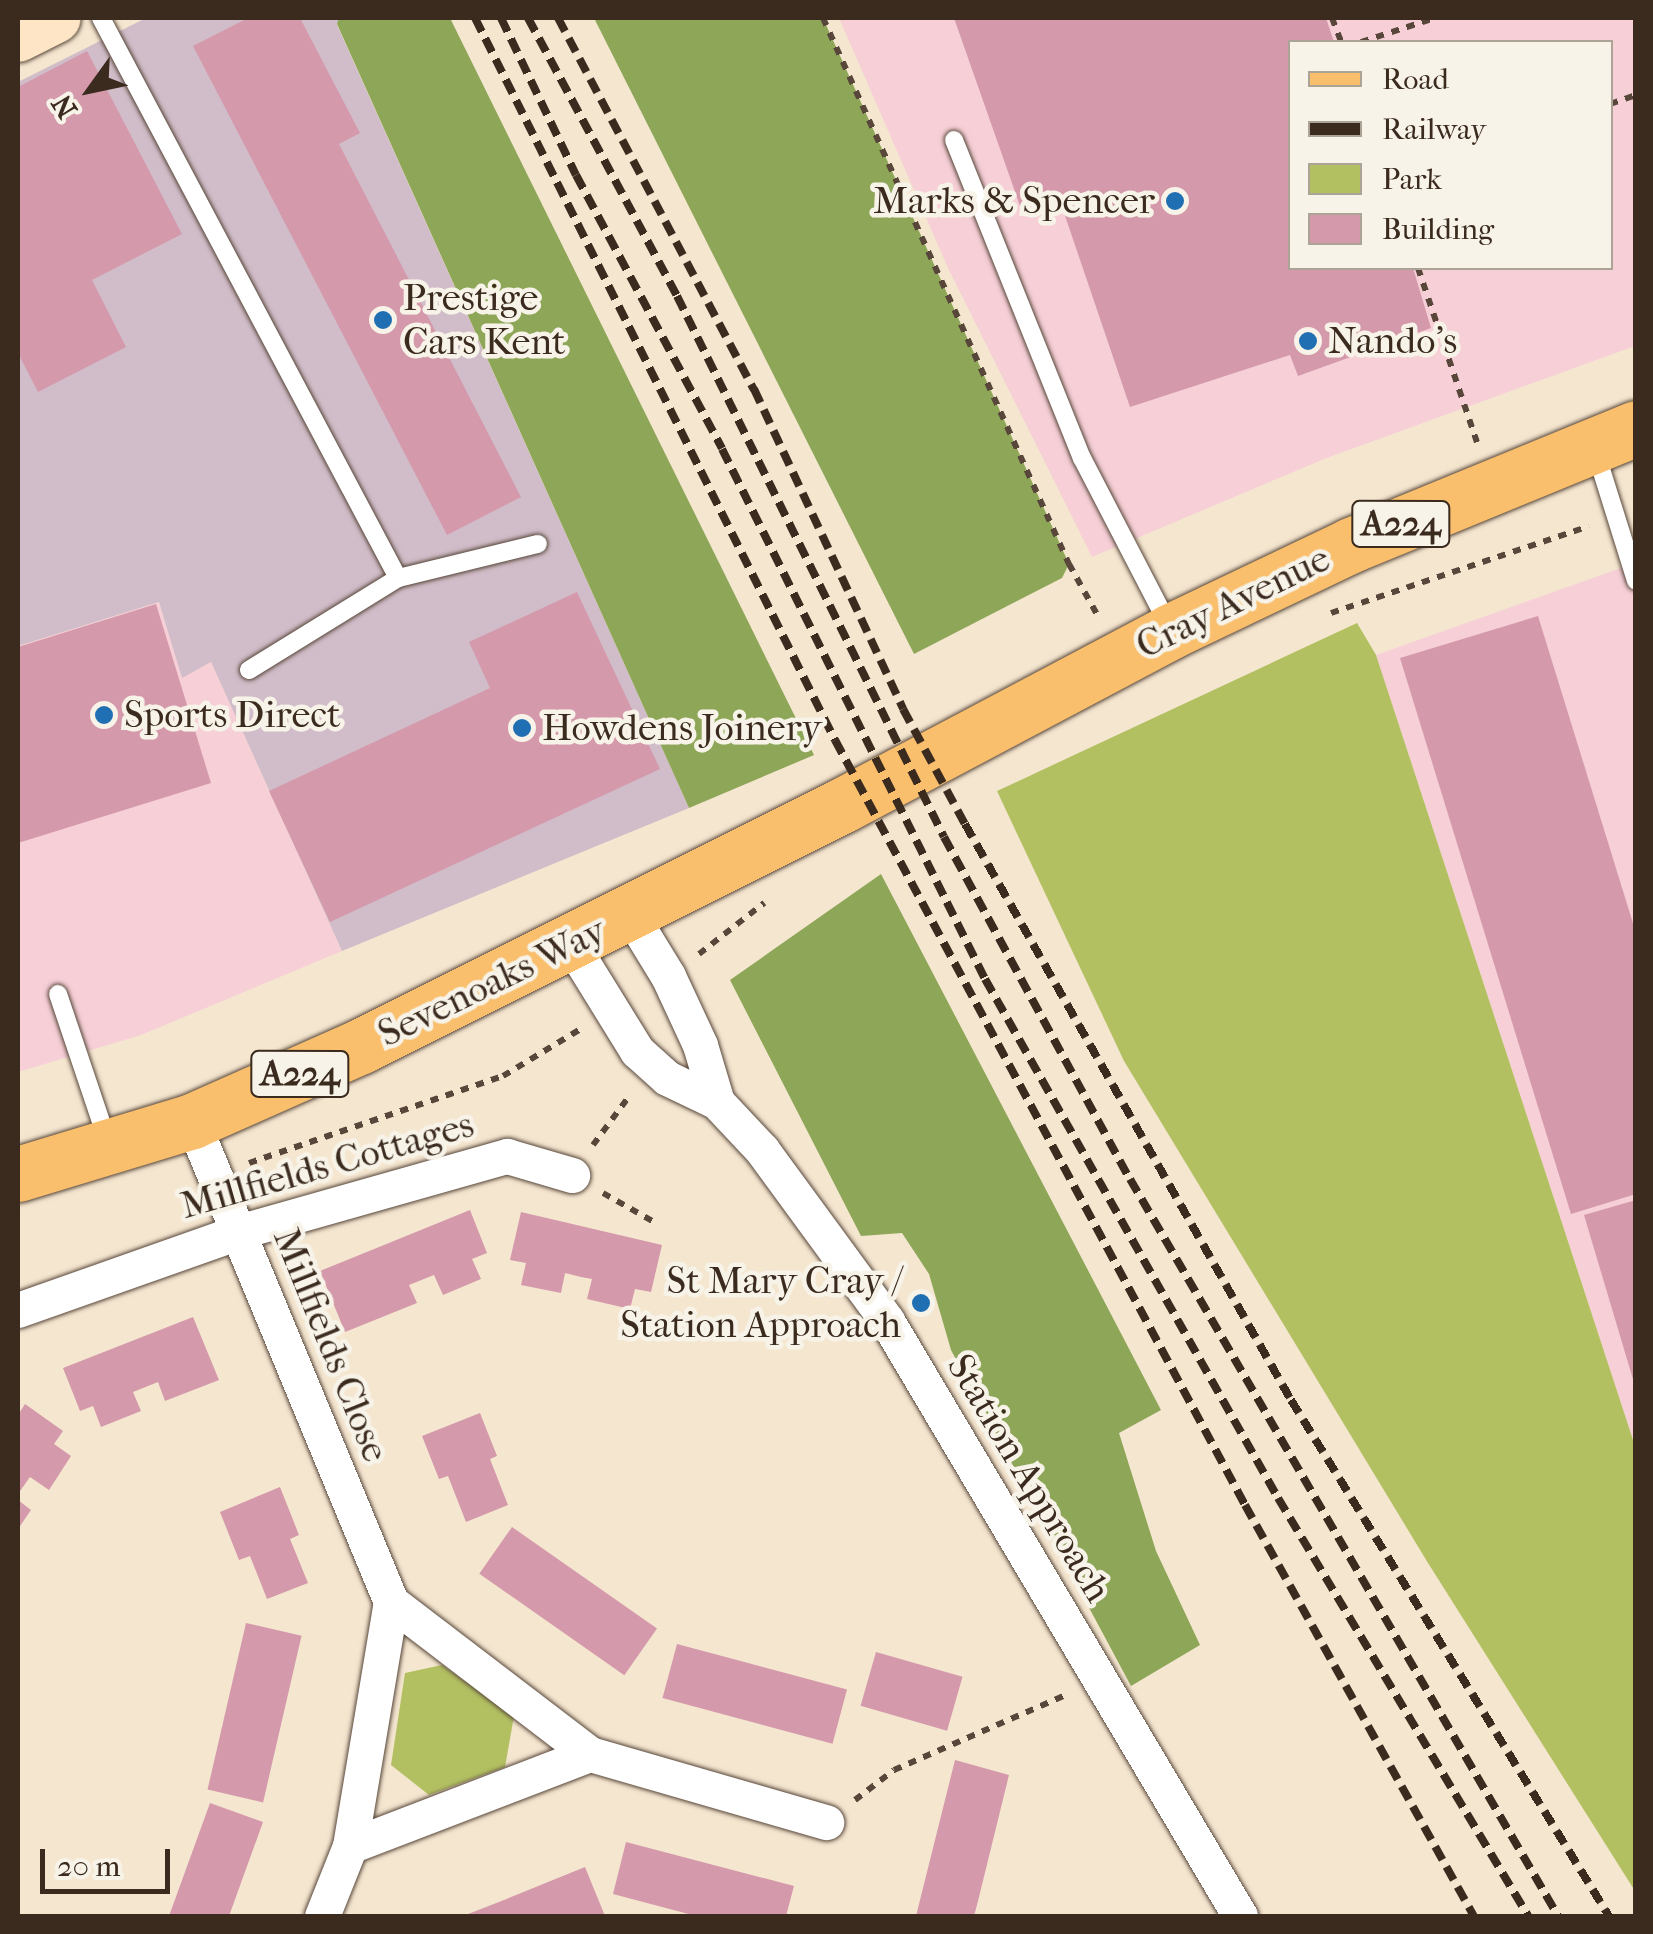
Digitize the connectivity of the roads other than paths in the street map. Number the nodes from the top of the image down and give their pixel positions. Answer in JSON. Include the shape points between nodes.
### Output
{"nodes":[{"id":1,"x":56,"y":18,"type":"edge"},
{"id":2,"x":101,"y":18,"type":"edge"},
{"id":3,"x":18,"y":38,"type":"edge"},
{"id":4,"x":954,"y":140,"type":"dead end"},
{"id":5,"x":1614,"y":435,"type":"edge"},
{"id":6,"x":538,"y":544,"type":"dead end"},
{"id":7,"x":398,"y":578,"type":"junction"},
{"id":8,"x":1636,"y":582,"type":"edge"},
{"id":9,"x":1171,"y":631,"type":"junction"},
{"id":10,"x":249,"y":670,"type":"dead end"},
{"id":11,"x":843,"y":805,"type":"joint"},
{"id":12,"x":630,"y":914,"type":"junction"},
{"id":13,"x":571,"y":944,"type":"junction"},
{"id":14,"x":58,"y":994,"type":"dead end"},
{"id":15,"x":717,"y":1102,"type":"junction"},
{"id":16,"x":192,"y":1121,"type":"junction"},
{"id":17,"x":109,"y":1145,"type":"junction"},
{"id":18,"x":18,"y":1174,"type":"edge"},
{"id":19,"x":572,"y":1175,"type":"road end"},
{"id":20,"x":238,"y":1232,"type":"junction"},
{"id":21,"x":18,"y":1310,"type":"edge"},
{"id":22,"x":391,"y":1602,"type":"junction"},
{"id":23,"x":590,"y":1754,"type":"junction"},
{"id":24,"x":826,"y":1822,"type":"road end"},
{"id":25,"x":350,"y":1846,"type":"junction"},
{"id":26,"x":322,"y":1916,"type":"edge"},
{"id":27,"x":1240,"y":1916,"type":"edge"}],
"edges":[{"from":1,"to":3,"type":"main road"},
{"from":2,"to":7,"type":"lane"},
{"from":4,"to":9,"type":"lane","via":[[1082,458]]},
{"from":5,"to":8,"type":"lane","via":[[1615,516]]},
{"from":5,"to":9,"type":"main road","name":"Cray Avenue","number":"A224","via":[[1351,545]]},
{"from":6,"to":7,"type":"lane"},
{"from":7,"to":10,"type":"lane"},
{"from":9,"to":11,"type":"main road","name":"Cray Avenue","number":"A224"},
{"from":11,"to":12,"type":"main road","name":"Sevenoaks Way","number":"A224"},
{"from":12,"to":13,"type":"main road","name":"Sevenoaks Way","number":"A224"},
{"from":12,"to":15,"type":"street","name":"Station Approach","via":[[683,1008]]},
{"from":13,"to":15,"type":"street","name":"Station Approach","via":[[609,1012],[650,1066]]},
{"from":13,"to":16,"type":"main road","name":"Sevenoaks Way","number":"A224"},
{"from":14,"to":17,"type":"lane"},
{"from":15,"to":27,"type":"street","name":"Station Approach","via":[[762,1150],[887,1321]]},
{"from":16,"to":17,"type":"main road","name":"Sevenoaks Way","number":"A224"},
{"from":16,"to":20,"type":"street","name":"Millfields Close"},
{"from":17,"to":18,"type":"main road","name":"Sevenoaks Way","number":"A224"},
{"from":19,"to":20,"type":"street","name":"Millfields Cottages","via":[[507,1156]]},
{"from":20,"to":21,"type":"street","name":"Millfields Cottages"},
{"from":20,"to":22,"type":"street","name":"Millfields Close"},
{"from":22,"to":23,"type":"street"},
{"from":22,"to":25,"type":"street"},
{"from":23,"to":24,"type":"street"},
{"from":23,"to":25,"type":"street"},
{"from":25,"to":26,"type":"street"}]}
